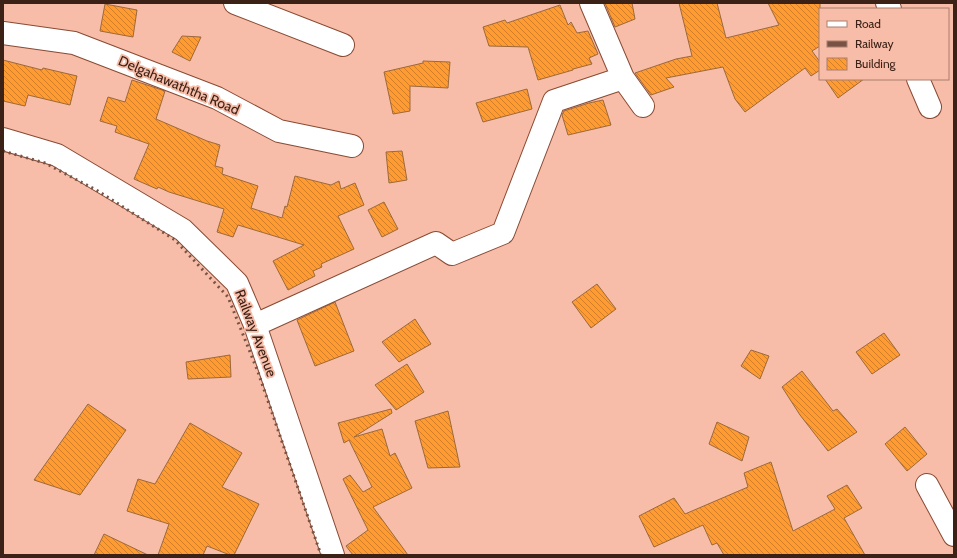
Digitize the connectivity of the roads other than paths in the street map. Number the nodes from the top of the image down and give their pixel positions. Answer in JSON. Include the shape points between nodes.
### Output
{"nodes":[{"id":1,"x":235,"y":3,"type":"edge"},
{"id":2,"x":591,"y":3,"type":"edge"},
{"id":3,"x":3,"y":32,"type":"edge"},
{"id":4,"x":343,"y":45,"type":"dead end"},
{"id":5,"x":623,"y":78,"type":"junction"},
{"id":6,"x":918,"y":80,"type":"edge"},
{"id":7,"x":643,"y":106,"type":"dead end"},
{"id":8,"x":930,"y":107,"type":"dead end"},
{"id":9,"x":3,"y":139,"type":"edge"},
{"id":10,"x":352,"y":146,"type":"dead end"},
{"id":11,"x":256,"y":326,"type":"junction"},
{"id":12,"x":927,"y":486,"type":"dead end"},
{"id":13,"x":954,"y":535,"type":"edge"},
{"id":14,"x":333,"y":555,"type":"edge"}],
"edges":[{"from":1,"to":4,"type":"street"},
{"from":2,"to":5,"type":"street"},
{"from":3,"to":10,"type":"street","name":"Delgahawaththa Road","via":[[74,43],[217,98],[278,131]]},
{"from":5,"to":7,"type":"street"},
{"from":5,"to":11,"type":"street","via":[[554,101],[503,233],[452,254],[436,243]]},
{"from":6,"to":8,"type":"street"},
{"from":9,"to":11,"type":"street","name":"Railway Avenue","via":[[57,155],[183,230],[237,283]]},
{"from":11,"to":14,"type":"street","name":"Railway Avenue"},
{"from":12,"to":13,"type":"street"}]}
